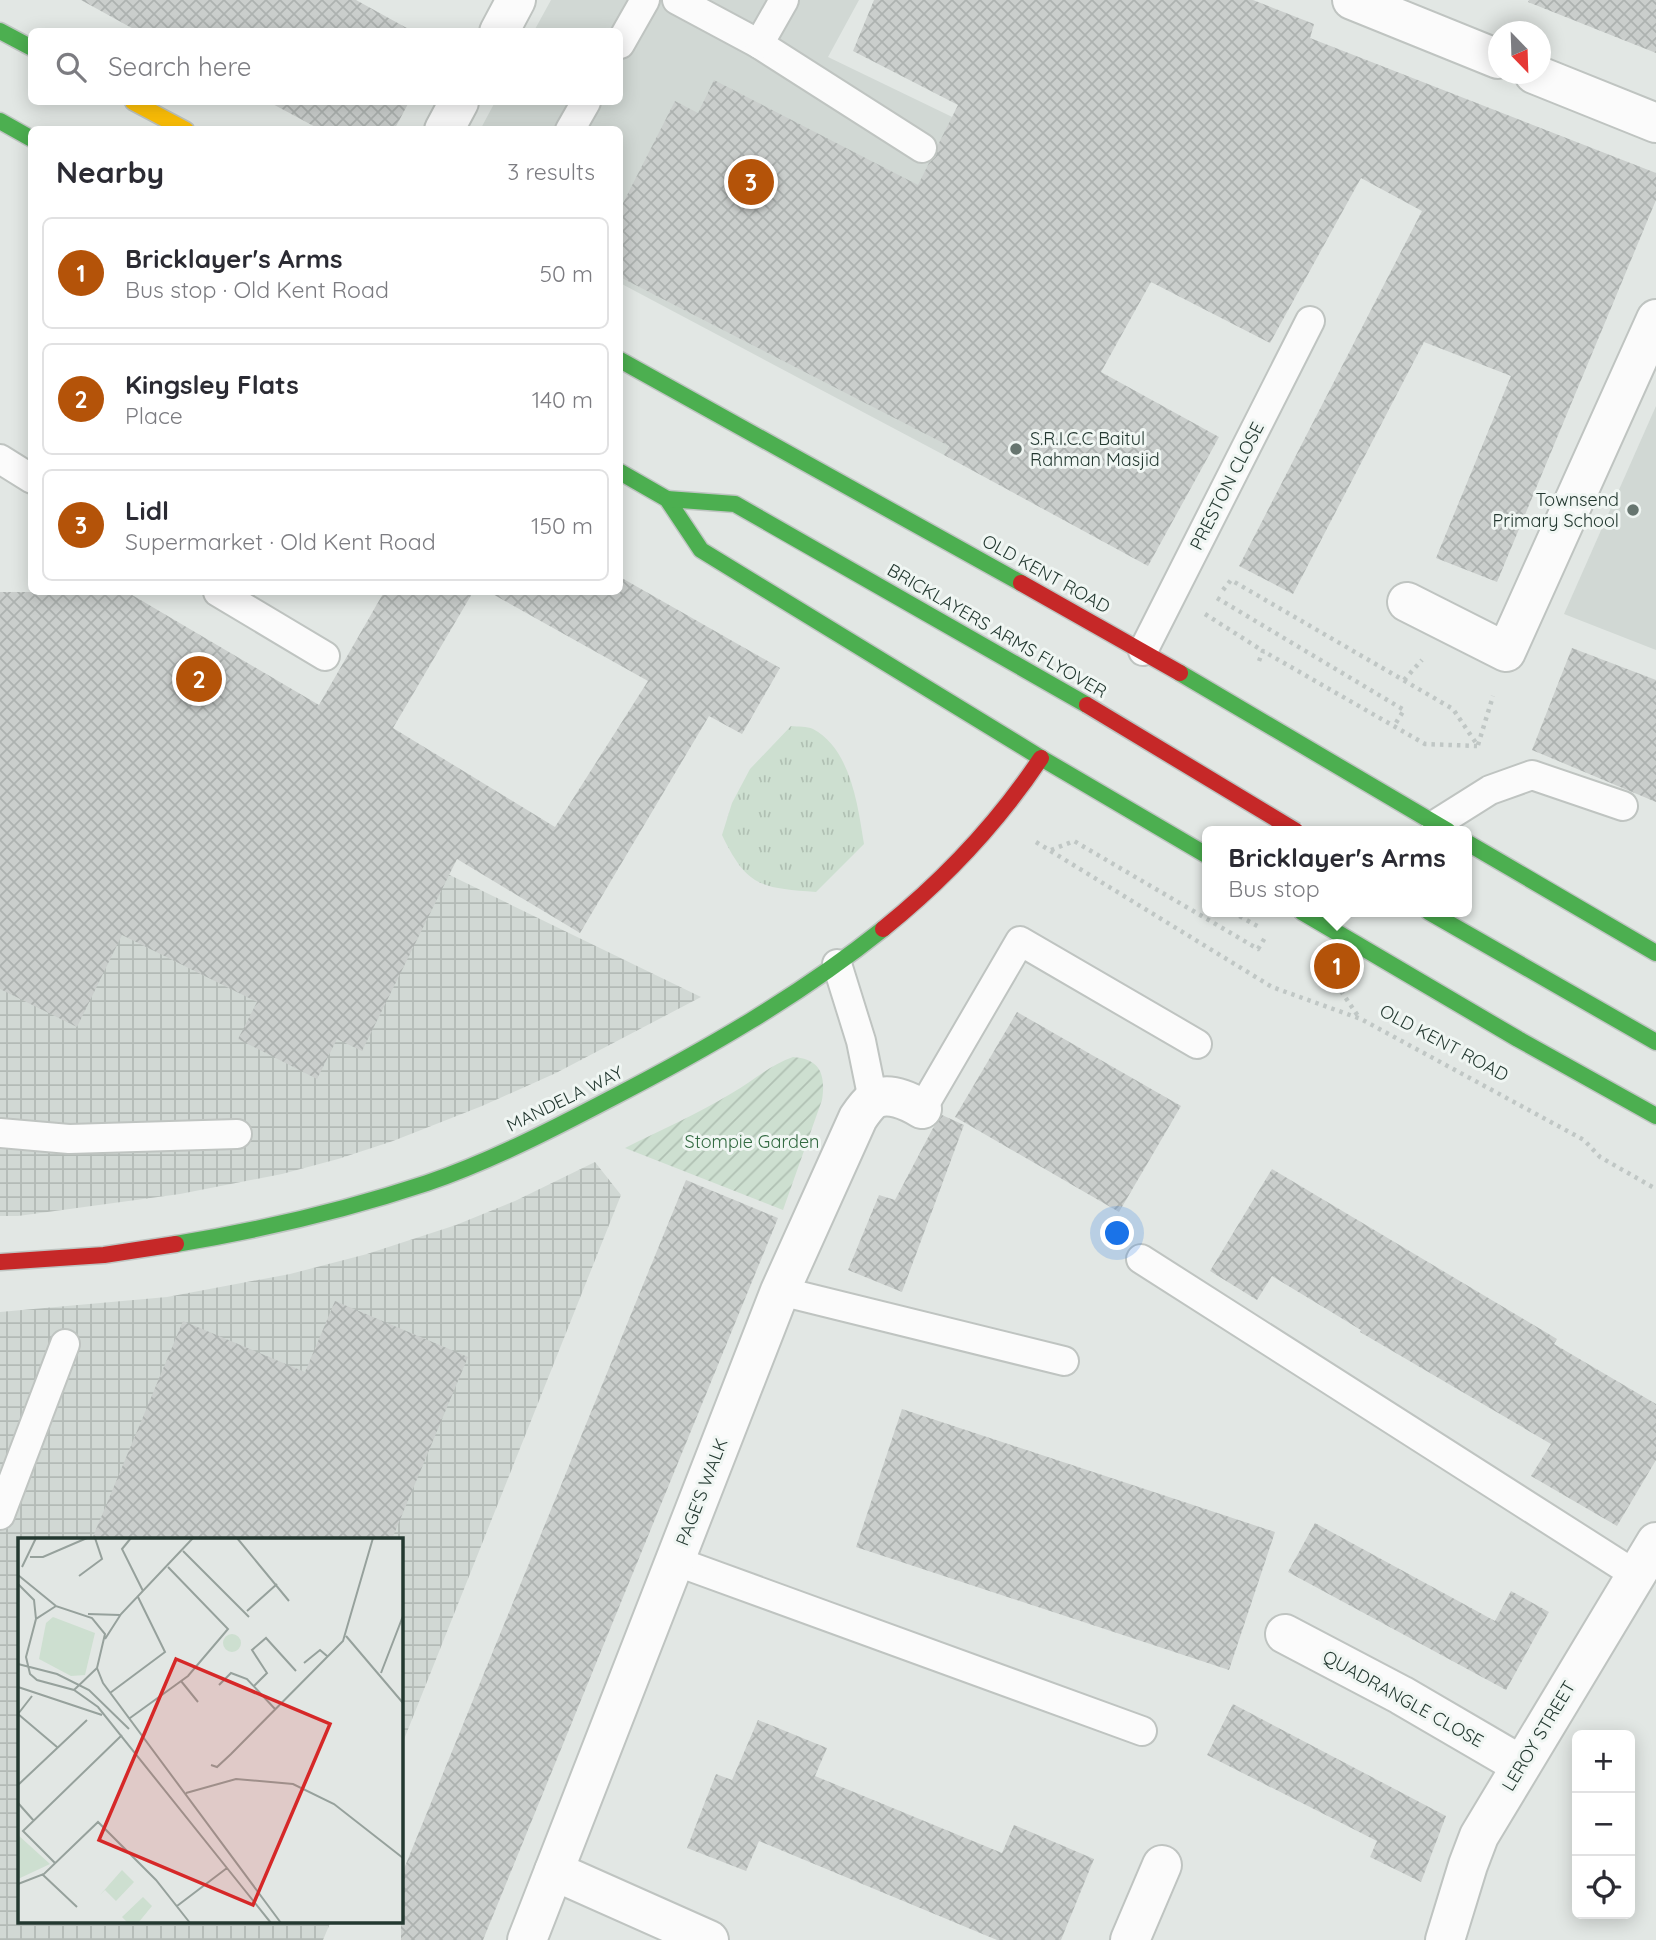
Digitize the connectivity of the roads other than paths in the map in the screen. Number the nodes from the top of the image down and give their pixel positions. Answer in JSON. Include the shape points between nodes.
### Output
{"nodes":[{"id":1,"x":516,"y":0,"type":"edge"},
{"id":2,"x":645,"y":0,"type":"edge"},
{"id":3,"x":677,"y":0,"type":"edge"},
{"id":4,"x":784,"y":0,"type":"edge"},
{"id":5,"x":1352,"y":0,"type":"edge"},
{"id":6,"x":1403,"y":9,"type":"edge"},
{"id":7,"x":501,"y":28,"type":"edge"},
{"id":8,"x":0,"y":31,"type":"edge"},
{"id":9,"x":623,"y":39,"type":"edge"},
{"id":10,"x":759,"y":44,"type":"junction"},
{"id":11,"x":28,"y":46,"type":"edge"},
{"id":12,"x":1488,"y":53,"type":"edge"},
{"id":13,"x":1551,"y":81,"type":"edge"},
{"id":14,"x":139,"y":105,"type":"edge"},
{"id":15,"x":457,"y":105,"type":"edge"},
{"id":16,"x":584,"y":105,"type":"edge"},
{"id":17,"x":0,"y":121,"type":"edge"},
{"id":18,"x":1656,"y":123,"type":"edge"},
{"id":19,"x":178,"y":126,"type":"edge"},
{"id":20,"x":445,"y":126,"type":"edge"},
{"id":21,"x":572,"y":126,"type":"edge"},
{"id":22,"x":28,"y":137,"type":"edge"},
{"id":23,"x":922,"y":148,"type":"dead end"},
{"id":24,"x":1656,"y":319,"type":"edge"},
{"id":25,"x":1310,"y":321,"type":"dead end"},
{"id":26,"x":623,"y":362,"type":"edge"},
{"id":27,"x":0,"y":460,"type":"edge"},
{"id":28,"x":623,"y":474,"type":"edge"},
{"id":29,"x":28,"y":477,"type":"edge"},
{"id":30,"x":667,"y":499,"type":"junction"},
{"id":31,"x":223,"y":595,"type":"edge"},
{"id":32,"x":1407,"y":602,"type":"dead end"},
{"id":33,"x":1143,"y":651,"type":"junction"},
{"id":34,"x":325,"y":656,"type":"dead end"},
{"id":35,"x":1041,"y":758,"type":"junction"},
{"id":36,"x":1623,"y":806,"type":"dead end"},
{"id":37,"x":1288,"y":826,"type":"edge"},
{"id":38,"x":1440,"y":826,"type":"edge"},
{"id":39,"x":1443,"y":826,"type":"edge"},
{"id":40,"x":1472,"y":846,"type":"edge"},
{"id":41,"x":1202,"y":852,"type":"edge"},
{"id":42,"x":1311,"y":917,"type":"edge"},
{"id":43,"x":1438,"y":917,"type":"edge"},
{"id":44,"x":1656,"y":953,"type":"edge"},
{"id":45,"x":837,"y":964,"type":"junction"},
{"id":46,"x":1656,"y":1042,"type":"edge"},
{"id":47,"x":1197,"y":1044,"type":"dead end"},
{"id":48,"x":873,"y":1100,"type":"junction"},
{"id":49,"x":922,"y":1109,"type":"joint"},
{"id":50,"x":1656,"y":1116,"type":"edge"},
{"id":51,"x":0,"y":1133,"type":"edge"},
{"id":52,"x":237,"y":1134,"type":"dead end"},
{"id":53,"x":1141,"y":1259,"type":"dead end"},
{"id":54,"x":0,"y":1262,"type":"edge"},
{"id":55,"x":780,"y":1291,"type":"junction"},
{"id":56,"x":65,"y":1344,"type":"dead end"},
{"id":57,"x":1065,"y":1361,"type":"dead end"},
{"id":58,"x":0,"y":1515,"type":"edge"},
{"id":59,"x":1656,"y":1542,"type":"edge"},
{"id":60,"x":675,"y":1561,"type":"junction"},
{"id":61,"x":1636,"y":1575,"type":"junction"},
{"id":62,"x":1285,"y":1634,"type":"dead end"},
{"id":63,"x":1142,"y":1731,"type":"dead end"},
{"id":64,"x":1521,"y":1765,"type":"junction"},
{"id":65,"x":1162,"y":1865,"type":"dead end"},
{"id":66,"x":554,"y":1871,"type":"junction"},
{"id":67,"x":527,"y":1940,"type":"edge"},
{"id":68,"x":709,"y":1940,"type":"edge"},
{"id":69,"x":1130,"y":1940,"type":"edge"},
{"id":70,"x":1445,"y":1940,"type":"edge"}],
"edges":[{"from":1,"to":7,"type":"street"},
{"from":2,"to":9,"type":"lane"},
{"from":3,"to":10,"type":"lane"},
{"from":4,"to":10,"type":"lane"},
{"from":5,"to":6,"type":"street"},
{"from":6,"to":12,"type":"street"},
{"from":8,"to":11,"type":"main road"},
{"from":10,"to":23,"type":"lane"},
{"from":13,"to":18,"type":"street"},
{"from":14,"to":19,"type":"main road"},
{"from":15,"to":20,"type":"street"},
{"from":16,"to":21,"type":"lane"},
{"from":17,"to":22,"type":"main road"},
{"from":24,"to":32,"type":"street","via":[[1506,652]]},
{"from":25,"to":33,"type":"lane","name":"PRESTON CLOSE"},
{"from":26,"to":33,"type":"main road","name":"OLD KENT ROAD"},
{"from":27,"to":29,"type":"lane"},
{"from":28,"to":30,"type":"main road"},
{"from":30,"to":35,"type":"main road","via":[[701,550]]},
{"from":30,"to":37,"type":"main road","name":"BRICKLAYERS ARMS FLYOVER","bridge":true,"via":[[735,504],[1087,705]]},
{"from":31,"to":34,"type":"lane"},
{"from":33,"to":38,"type":"main road","name":"OLD KENT ROAD"},
{"from":35,"to":41,"type":"main road"},
{"from":35,"to":45,"type":"main road","name":"MANDELA WAY","via":[[1001,817],[954,869],[895,922]]},
{"from":36,"to":39,"type":"lane","via":[[1532,775],[1490,790]]},
{"from":40,"to":44,"type":"main road"},
{"from":42,"to":50,"type":"main road"},
{"from":43,"to":46,"type":"main road"},
{"from":45,"to":48,"type":"lane"},
{"from":45,"to":54,"type":"main road","name":"MANDELA WAY","via":[[666,1070],[451,1174],[312,1215],[166,1247]]},
{"from":47,"to":49,"type":"lane","via":[[1020,941]]},
{"from":48,"to":49,"type":"street","via":[[909,1101]]},
{"from":48,"to":55,"type":"street","name":"PAGE'S WALK","via":[[858,1118]]},
{"from":51,"to":52,"type":"lane","via":[[69,1139]]},
{"from":53,"to":61,"type":"lane"},
{"from":55,"to":57,"type":"lane"},
{"from":55,"to":60,"type":"street","name":"PAGE'S WALK"},
{"from":56,"to":58,"type":"lane"},
{"from":59,"to":61,"type":"street","name":"LEROY STREET"},
{"from":60,"to":63,"type":"lane"},
{"from":60,"to":66,"type":"street","name":"PAGE'S WALK"},
{"from":61,"to":64,"type":"street","name":"LEROY STREET"},
{"from":62,"to":64,"type":"street","name":"QUADRANGLE CLOSE"},
{"from":64,"to":70,"type":"street","name":"LEROY STREET","via":[[1479,1836]]},
{"from":65,"to":69,"type":"street"},
{"from":66,"to":67,"type":"street","name":"PAGE'S WALK"},
{"from":66,"to":68,"type":"street"}]}
